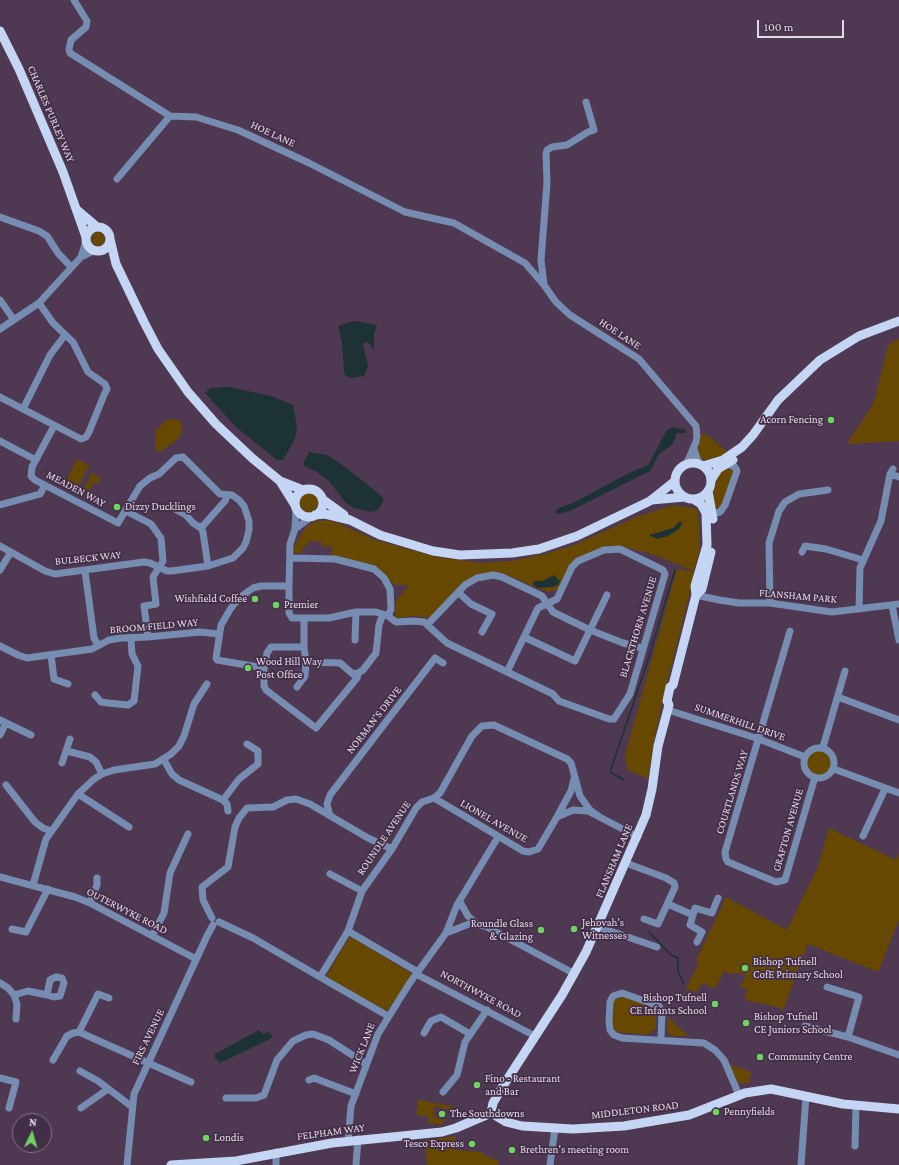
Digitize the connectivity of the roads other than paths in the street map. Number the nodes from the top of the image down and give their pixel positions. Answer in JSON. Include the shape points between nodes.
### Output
{"nodes":[{"id":1,"x":74,"y":0,"type":"edge"},
{"id":2,"x":0,"y":31,"type":"edge"},
{"id":3,"x":586,"y":102,"type":"dead end"},
{"id":4,"x":170,"y":116,"type":"junction"},
{"id":5,"x":117,"y":179,"type":"dead end"},
{"id":6,"x":76,"y":209,"type":"junction"},
{"id":7,"x":0,"y":217,"type":"edge"},
{"id":8,"x":97,"y":227,"type":"junction"},
{"id":9,"x":86,"y":239,"type":"junction"},
{"id":10,"x":110,"y":239,"type":"junction"},
{"id":11,"x":98,"y":250,"type":"junction"},
{"id":12,"x":81,"y":257,"type":"junction"},
{"id":13,"x":541,"y":260,"type":"junction"},
{"id":14,"x":525,"y":263,"type":"junction"},
{"id":15,"x":116,"y":264,"type":"junction"},
{"id":16,"x":71,"y":267,"type":"junction"},
{"id":17,"x":544,"y":285,"type":"junction"},
{"id":18,"x":0,"y":300,"type":"edge"},
{"id":19,"x":39,"y":302,"type":"junction"},
{"id":20,"x":14,"y":320,"type":"junction"},
{"id":21,"x":899,"y":320,"type":"edge"},
{"id":22,"x":0,"y":329,"type":"edge"},
{"id":23,"x":65,"y":335,"type":"junction"},
{"id":24,"x":0,"y":397,"type":"edge"},
{"id":25,"x":23,"y":409,"type":"junction"},
{"id":26,"x":54,"y":426,"type":"junction"},
{"id":27,"x":753,"y":435,"type":"junction"},
{"id":28,"x":0,"y":441,"type":"edge"},
{"id":29,"x":694,"y":449,"type":"junction"},
{"id":30,"x":36,"y":460,"type":"junction"},
{"id":31,"x":728,"y":464,"type":"junction"},
{"id":32,"x":686,"y":465,"type":"junction"},
{"id":33,"x":701,"y":465,"type":"junction"},
{"id":34,"x":899,"y":477,"type":"edge"},
{"id":35,"x":711,"y":480,"type":"junction"},
{"id":36,"x":280,"y":481,"type":"junction"},
{"id":37,"x":675,"y":481,"type":"junction"},
{"id":38,"x":45,"y":485,"type":"junction"},
{"id":39,"x":303,"y":490,"type":"junction"},
{"id":40,"x":828,"y":490,"type":"dead end"},
{"id":41,"x":708,"y":491,"type":"junction"},
{"id":42,"x":227,"y":496,"type":"junction"},
{"id":43,"x":689,"y":498,"type":"junction"},
{"id":44,"x":322,"y":499,"type":"junction"},
{"id":45,"x":650,"y":501,"type":"junction"},
{"id":46,"x":0,"y":506,"type":"edge"},
{"id":47,"x":171,"y":507,"type":"dead end"},
{"id":48,"x":295,"y":507,"type":"junction"},
{"id":49,"x":126,"y":511,"type":"junction"},
{"id":50,"x":712,"y":514,"type":"junction"},
{"id":51,"x":313,"y":516,"type":"junction"},
{"id":52,"x":350,"y":520,"type":"junction"},
{"id":53,"x":201,"y":528,"type":"junction"},
{"id":54,"x":295,"y":529,"type":"junction"},
{"id":55,"x":0,"y":546,"type":"edge"},
{"id":56,"x":11,"y":552,"type":"junction"},
{"id":57,"x":802,"y":552,"type":"dead end"},
{"id":58,"x":290,"y":558,"type":"junction"},
{"id":59,"x":864,"y":560,"type":"junction"},
{"id":60,"x":208,"y":566,"type":"junction"},
{"id":61,"x":160,"y":568,"type":"junction"},
{"id":62,"x":0,"y":570,"type":"edge"},
{"id":63,"x":85,"y":571,"type":"junction"},
{"id":64,"x":288,"y":586,"type":"junction"},
{"id":65,"x":458,"y":592,"type":"junction"},
{"id":66,"x":607,"y":595,"type":"dead end"},
{"id":67,"x":696,"y":595,"type":"junction"},
{"id":68,"x":770,"y":602,"type":"junction"},
{"id":69,"x":548,"y":604,"type":"junction"},
{"id":70,"x":895,"y":604,"type":"edge"},
{"id":71,"x":859,"y":609,"type":"junction"},
{"id":72,"x":356,"y":612,"type":"junction"},
{"id":73,"x":385,"y":615,"type":"junction"},
{"id":74,"x":304,"y":619,"type":"junction"},
{"id":75,"x":428,"y":624,"type":"junction"},
{"id":76,"x":590,"y":630,"type":"junction"},
{"id":77,"x":790,"y":631,"type":"dead end"},
{"id":78,"x":482,"y":632,"type":"dead end"},
{"id":79,"x":219,"y":634,"type":"junction"},
{"id":80,"x":148,"y":637,"type":"junction"},
{"id":81,"x":524,"y":637,"type":"junction"},
{"id":82,"x":131,"y":638,"type":"junction"},
{"id":83,"x":355,"y":640,"type":"dead end"},
{"id":84,"x":899,"y":640,"type":"edge"},
{"id":85,"x":98,"y":645,"type":"junction"},
{"id":86,"x":0,"y":646,"type":"edge"},
{"id":87,"x":304,"y":647,"type":"junction"},
{"id":88,"x":642,"y":648,"type":"junction"},
{"id":89,"x":51,"y":655,"type":"junction"},
{"id":90,"x":306,"y":662,"type":"junction"},
{"id":91,"x":443,"y":663,"type":"dead end"},
{"id":92,"x":264,"y":668,"type":"junction"},
{"id":93,"x":845,"y":671,"type":"dead end"},
{"id":94,"x":507,"y":672,"type":"junction"},
{"id":95,"x":358,"y":674,"type":"junction"},
{"id":96,"x":68,"y":684,"type":"dead end"},
{"id":97,"x":207,"y":684,"type":"dead end"},
{"id":98,"x":297,"y":686,"type":"dead end"},
{"id":99,"x":95,"y":695,"type":"dead end"},
{"id":100,"x":838,"y":697,"type":"junction"},
{"id":101,"x":668,"y":708,"type":"junction"},
{"id":102,"x":899,"y":720,"type":"edge"},
{"id":103,"x":3,"y":721,"type":"edge"},
{"id":104,"x":0,"y":735,"type":"edge"},
{"id":105,"x":31,"y":735,"type":"dead end"},
{"id":106,"x":70,"y":739,"type":"dead end"},
{"id":107,"x":759,"y":739,"type":"junction"},
{"id":108,"x":247,"y":744,"type":"dead end"},
{"id":109,"x":823,"y":747,"type":"junction"},
{"id":110,"x":67,"y":751,"type":"junction"},
{"id":111,"x":805,"y":757,"type":"junction"},
{"id":112,"x":164,"y":760,"type":"junction"},
{"id":113,"x":62,"y":763,"type":"dead end"},
{"id":114,"x":834,"y":769,"type":"junction"},
{"id":115,"x":102,"y":774,"type":"junction"},
{"id":116,"x":815,"y":777,"type":"junction"},
{"id":117,"x":574,"y":778,"type":"junction"},
{"id":118,"x":6,"y":785,"type":"dead end"},
{"id":119,"x":885,"y":788,"type":"junction"},
{"id":120,"x":899,"y":793,"type":"edge"},
{"id":121,"x":78,"y":794,"type":"junction"},
{"id":122,"x":330,"y":794,"type":"junction"},
{"id":123,"x":434,"y":798,"type":"junction"},
{"id":124,"x":223,"y":800,"type":"junction"},
{"id":125,"x":310,"y":804,"type":"junction"},
{"id":126,"x":228,"y":811,"type":"dead end"},
{"id":127,"x":330,"y":816,"type":"junction"},
{"id":128,"x":557,"y":817,"type":"junction"},
{"id":129,"x":600,"y":817,"type":"junction"},
{"id":130,"x":129,"y":827,"type":"dead end"},
{"id":131,"x":51,"y":831,"type":"junction"},
{"id":132,"x":188,"y":834,"type":"dead end"},
{"id":133,"x":863,"y":836,"type":"dead end"},
{"id":134,"x":638,"y":837,"type":"junction"},
{"id":135,"x":498,"y":838,"type":"junction"},
{"id":136,"x":392,"y":849,"type":"junction"},
{"id":137,"x":626,"y":864,"type":"junction"},
{"id":138,"x":330,"y":874,"type":"dead end"},
{"id":139,"x":0,"y":877,"type":"edge"},
{"id":140,"x":97,"y":878,"type":"dead end"},
{"id":141,"x":776,"y":882,"type":"joint"},
{"id":142,"x":33,"y":885,"type":"junction"},
{"id":143,"x":48,"y":889,"type":"junction"},
{"id":144,"x":362,"y":891,"type":"junction"},
{"id":145,"x":718,"y":898,"type":"dead end"},
{"id":146,"x":460,"y":902,"type":"junction"},
{"id":147,"x":90,"y":903,"type":"junction"},
{"id":148,"x":668,"y":904,"type":"junction"},
{"id":149,"x":693,"y":915,"type":"junction"},
{"id":150,"x":644,"y":918,"type":"dead end"},
{"id":151,"x":215,"y":922,"type":"junction"},
{"id":152,"x":476,"y":924,"type":"junction"},
{"id":153,"x":598,"y":927,"type":"junction"},
{"id":154,"x":12,"y":929,"type":"dead end"},
{"id":155,"x":348,"y":931,"type":"junction"},
{"id":156,"x":446,"y":933,"type":"junction"},
{"id":157,"x":152,"y":936,"type":"junction"},
{"id":158,"x":697,"y":942,"type":"dead end"},
{"id":159,"x":657,"y":947,"type":"dead end"},
{"id":160,"x":196,"y":959,"type":"junction"},
{"id":161,"x":417,"y":973,"type":"junction"},
{"id":162,"x":575,"y":974,"type":"junction"},
{"id":163,"x":320,"y":977,"type":"junction"},
{"id":164,"x":0,"y":983,"type":"edge"},
{"id":165,"x":828,"y":988,"type":"dead end"},
{"id":166,"x":14,"y":995,"type":"junction"},
{"id":167,"x":47,"y":995,"type":"dead end"},
{"id":168,"x":109,"y":998,"type":"dead end"},
{"id":169,"x":487,"y":1010,"type":"junction"},
{"id":170,"x":388,"y":1016,"type":"junction"},
{"id":171,"x":16,"y":1019,"type":"dead end"},
{"id":172,"x":805,"y":1026,"type":"dead end"},
{"id":173,"x":79,"y":1032,"type":"junction"},
{"id":174,"x":424,"y":1033,"type":"dead end"},
{"id":175,"x":470,"y":1034,"type":"junction"},
{"id":176,"x":535,"y":1036,"type":"junction"},
{"id":177,"x":848,"y":1038,"type":"junction"},
{"id":178,"x":661,"y":1039,"type":"junction"},
{"id":179,"x":899,"y":1055,"type":"edge"},
{"id":180,"x":53,"y":1060,"type":"dead end"},
{"id":181,"x":147,"y":1063,"type":"junction"},
{"id":182,"x":366,"y":1064,"type":"junction"},
{"id":183,"x":80,"y":1071,"type":"dead end"},
{"id":184,"x":0,"y":1078,"type":"edge"},
{"id":185,"x":309,"y":1080,"type":"dead end"},
{"id":186,"x":191,"y":1082,"type":"dead end"},
{"id":187,"x":108,"y":1089,"type":"junction"},
{"id":188,"x":443,"y":1092,"type":"dead end"},
{"id":189,"x":356,"y":1094,"type":"junction"},
{"id":190,"x":739,"y":1095,"type":"junction"},
{"id":191,"x":806,"y":1096,"type":"junction"},
{"id":192,"x":226,"y":1098,"type":"dead end"},
{"id":193,"x":856,"y":1105,"type":"junction"},
{"id":194,"x":132,"y":1106,"type":"junction"},
{"id":195,"x":9,"y":1108,"type":"dead end"},
{"id":196,"x":81,"y":1108,"type":"dead end"},
{"id":197,"x":899,"y":1108,"type":"edge"},
{"id":198,"x":491,"y":1113,"type":"junction"},
{"id":199,"x":554,"y":1128,"type":"junction"},
{"id":200,"x":358,"y":1139,"type":"junction"},
{"id":201,"x":348,"y":1141,"type":"junction"},
{"id":202,"x":855,"y":1146,"type":"dead end"},
{"id":203,"x":276,"y":1152,"type":"junction"},
{"id":204,"x":127,"y":1165,"type":"edge"},
{"id":205,"x":170,"y":1165,"type":"edge"},
{"id":206,"x":276,"y":1165,"type":"edge"},
{"id":207,"x":356,"y":1165,"type":"edge"},
{"id":208,"x":550,"y":1165,"type":"edge"},
{"id":209,"x":801,"y":1165,"type":"edge"}],
"edges":[{"from":1,"to":4,"type":"street","via":[[87,21],[86,27],[71,40],[70,53]]},
{"from":2,"to":6,"type":"main road","name":"CHARLES PURLEY WAY","via":[[50,143]]},
{"from":3,"to":13,"type":"street","name":"HOE LANE","via":[[594,130],[567,145],[547,150],[547,189]]},
{"from":4,"to":5,"type":"street"},
{"from":4,"to":14,"type":"street","name":"HOE LANE","via":[[196,117],[238,130],[405,212],[454,223]]},
{"from":6,"to":8,"type":"main road","name":"CHARLES PURLEY WAY"},
{"from":6,"to":9,"type":"main road","name":"CHARLES PURLEY WAY"},
{"from":7,"to":16,"type":"street","via":[[47,236]]},
{"from":8,"to":9,"type":"main road","via":[[90,230]]},
{"from":8,"to":10,"type":"main road","via":[[107,232]]},
{"from":9,"to":11,"type":"main road","via":[[89,247]]},
{"from":9,"to":12,"type":"street"},
{"from":10,"to":11,"type":"main road","via":[[107,246]]},
{"from":10,"to":15,"type":"main road"},
{"from":11,"to":12,"type":"street"},
{"from":11,"to":15,"type":"main road"},
{"from":12,"to":16,"type":"street"},
{"from":13,"to":14,"type":"street"},
{"from":13,"to":17,"type":"street","name":"HOE LANE"},
{"from":14,"to":17,"type":"street","name":"HOE LANE"},
{"from":15,"to":36,"type":"main road","via":[[158,349],[188,392],[216,424]]},
{"from":16,"to":19,"type":"street"},
{"from":17,"to":29,"type":"street","name":"HOE LANE","via":[[556,302],[570,315],[626,350],[646,366],[696,426]]},
{"from":18,"to":20,"type":"street"},
{"from":19,"to":20,"type":"street"},
{"from":19,"to":23,"type":"street"},
{"from":20,"to":22,"type":"street"},
{"from":21,"to":27,"type":"main road","via":[[859,336],[820,360],[778,400]]},
{"from":23,"to":25,"type":"street","via":[[50,355]]},
{"from":23,"to":26,"type":"street","via":[[73,342],[88,372],[105,384],[106,389],[84,439]]},
{"from":24,"to":25,"type":"street"},
{"from":25,"to":26,"type":"street"},
{"from":26,"to":30,"type":"street","name":"MEADEN WAY"},
{"from":27,"to":31,"type":"main road","via":[[748,447]]},
{"from":27,"to":33,"type":"main road","via":[[724,460]]},
{"from":28,"to":30,"type":"street"},
{"from":29,"to":32,"type":"street","name":"HOE LANE"},
{"from":29,"to":33,"type":"street","name":"HOE LANE"},
{"from":30,"to":38,"type":"street","name":"MEADEN WAY","via":[[30,472]]},
{"from":31,"to":35,"type":"main road","via":[[718,469]]},
{"from":31,"to":50,"type":"street","via":[[737,471],[724,508]]},
{"from":32,"to":33,"type":"main road"},
{"from":32,"to":37,"type":"main road","via":[[678,471]]},
{"from":33,"to":35,"type":"main road","via":[[710,474]]},
{"from":34,"to":59,"type":"street","via":[[892,471],[881,521]]},
{"from":35,"to":41,"type":"main road"},
{"from":36,"to":39,"type":"main road"},
{"from":36,"to":48,"type":"main road"},
{"from":37,"to":43,"type":"main road","via":[[678,491]]},
{"from":37,"to":45,"type":"main road"},
{"from":38,"to":46,"type":"street","via":[[40,494]]},
{"from":38,"to":49,"type":"street","name":"MEADEN WAY","via":[[115,523],[120,521]]},
{"from":39,"to":44,"type":"main road","via":[[317,492]]},
{"from":39,"to":48,"type":"main road","via":[[296,496]]},
{"from":40,"to":68,"type":"street","via":[[799,494],[785,502],[779,511],[769,543]]},
{"from":41,"to":43,"type":"main road","via":[[701,497]]},
{"from":41,"to":50,"type":"main road","name":"FLANSHAM LANE"},
{"from":42,"to":49,"type":"street","name":"MEADEN WAY","via":[[220,494],[188,460],[180,456],[140,486]]},
{"from":42,"to":53,"type":"street"},
{"from":42,"to":60,"type":"street","name":"MEADEN WAY","via":[[237,497],[247,513],[249,530],[246,542],[233,558]]},
{"from":43,"to":45,"type":"main road"},
{"from":43,"to":67,"type":"main road","name":"FLANSHAM LANE","via":[[700,504],[706,513],[708,529],[707,545],[695,586]]},
{"from":44,"to":51,"type":"main road","via":[[322,508]]},
{"from":44,"to":52,"type":"main road"},
{"from":45,"to":52,"type":"main road","via":[[556,544],[539,549],[489,554],[433,551],[380,535]]},
{"from":47,"to":53,"type":"street","via":[[186,515]]},
{"from":48,"to":51,"type":"main road","via":[[302,515]]},
{"from":48,"to":54,"type":"street"},
{"from":49,"to":61,"type":"street","via":[[151,524],[159,534],[164,555]]},
{"from":50,"to":67,"type":"main road","name":"FLANSHAM LANE","via":[[713,544],[702,589]]},
{"from":51,"to":52,"type":"main road","via":[[326,514]]},
{"from":51,"to":54,"type":"street"},
{"from":53,"to":60,"type":"street"},
{"from":54,"to":58,"type":"street","via":[[290,544]]},
{"from":55,"to":56,"type":"street","name":"BULBECK WAY"},
{"from":56,"to":62,"type":"street"},
{"from":56,"to":63,"type":"street","name":"BULBECK WAY","via":[[51,573]]},
{"from":57,"to":59,"type":"street","via":[[805,546]]},
{"from":58,"to":64,"type":"street"},
{"from":58,"to":73,"type":"street","via":[[335,559],[374,569],[384,578],[390,589],[391,609]]},
{"from":59,"to":71,"type":"street","via":[[859,578]]},
{"from":60,"to":61,"type":"street","name":"MEADEN WAY","via":[[171,572]]},
{"from":61,"to":63,"type":"street","name":"BULBECK WAY","via":[[150,562],[144,562]]},
{"from":61,"to":80,"type":"street","via":[[153,577],[156,604],[144,606]]},
{"from":63,"to":85,"type":"street","via":[[94,638]]},
{"from":64,"to":74,"type":"street","via":[[289,613],[292,618]]},
{"from":64,"to":79,"type":"street","via":[[260,586],[247,592],[230,608]]},
{"from":65,"to":69,"type":"street","via":[[477,578],[493,575],[542,596]]},
{"from":65,"to":75,"type":"street"},
{"from":65,"to":78,"type":"street","via":[[471,604],[492,614]]},
{"from":66,"to":76,"type":"street"},
{"from":67,"to":68,"type":"street","name":"FLANSHAM PARK","via":[[739,603]]},
{"from":67,"to":101,"type":"main road","name":"FLANSHAM LANE","via":[[673,685],[670,687]]},
{"from":68,"to":71,"type":"street","name":"FLANSHAM PARK","via":[[832,612]]},
{"from":69,"to":76,"type":"street","via":[[553,612]]},
{"from":69,"to":81,"type":"street","via":[[538,608]]},
{"from":69,"to":88,"type":"street","name":"BLACKTHORN AVENUE","via":[[557,599],[572,567],[578,561],[599,552],[620,549],[658,566],[666,574]]},
{"from":70,"to":71,"type":"street","name":"FLANSHAM PARK"},
{"from":70,"to":84,"type":"street"},
{"from":72,"to":73,"type":"street","via":[[376,612]]},
{"from":72,"to":74,"type":"street","via":[[329,618]]},
{"from":72,"to":83,"type":"street"},
{"from":73,"to":75,"type":"street","via":[[396,622],[413,621]]},
{"from":73,"to":95,"type":"street","via":[[379,624],[376,653]]},
{"from":74,"to":87,"type":"street"},
{"from":75,"to":94,"type":"street","name":"BLACKTHORN AVENUE","via":[[447,644]]},
{"from":76,"to":81,"type":"street","via":[[575,661]]},
{"from":76,"to":88,"type":"street"},
{"from":77,"to":107,"type":"street","name":"COURTLANDS WAY"},
{"from":79,"to":80,"type":"street","name":"BROOM FIELD WAY","via":[[200,632]]},
{"from":79,"to":92,"type":"street","via":[[216,658],[218,660]]},
{"from":80,"to":82,"type":"street","name":"BROOM FIELD WAY"},
{"from":81,"to":94,"type":"street"},
{"from":82,"to":85,"type":"street","name":"BROOM FIELD WAY","via":[[109,640]]},
{"from":82,"to":99,"type":"street","via":[[132,654],[138,666],[134,701],[128,705],[101,702]]},
{"from":85,"to":89,"type":"street","name":"BROOM FIELD WAY","via":[[92,649]]},
{"from":86,"to":89,"type":"street","name":"BROOM FIELD WAY","via":[[27,658]]},
{"from":87,"to":90,"type":"street"},
{"from":87,"to":92,"type":"street","via":[[271,647]]},
{"from":88,"to":94,"type":"street","name":"BLACKTHORN AVENUE","via":[[630,694],[614,719],[609,720],[559,701],[553,694]]},
{"from":89,"to":96,"type":"street","via":[[54,678]]},
{"from":90,"to":95,"type":"street","via":[[340,663],[353,674]]},
{"from":90,"to":98,"type":"street","via":[[305,676]]},
{"from":91,"to":122,"type":"street","name":"NORMAN'S DRIVE","via":[[435,658]]},
{"from":92,"to":95,"type":"street","via":[[266,690],[316,728],[358,678]]},
{"from":93,"to":100,"type":"street"},
{"from":97,"to":112,"type":"street","via":[[194,704],[179,746]]},
{"from":100,"to":102,"type":"street"},
{"from":100,"to":109,"type":"street"},
{"from":101,"to":107,"type":"street","name":"SUMMERHILL DRIVE"},
{"from":101,"to":134,"type":"main road","name":"FLANSHAM LANE","via":[[658,746],[649,803]]},
{"from":103,"to":104,"type":"street"},
{"from":103,"to":105,"type":"street"},
{"from":106,"to":110,"type":"street"},
{"from":107,"to":111,"type":"street","name":"SUMMERHILL DRIVE"},
{"from":107,"to":141,"type":"street","name":"COURTLANDS WAY","via":[[725,852],[728,862]]},
{"from":108,"to":124,"type":"street","via":[[258,751],[258,764],[239,779]]},
{"from":109,"to":111,"type":"street","via":[[812,749]]},
{"from":109,"to":114,"type":"street","via":[[833,756]]},
{"from":110,"to":113,"type":"street"},
{"from":110,"to":115,"type":"street","via":[[90,757],[96,762]]},
{"from":111,"to":116,"type":"street","via":[[807,772]]},
{"from":112,"to":115,"type":"street"},
{"from":112,"to":124,"type":"street","via":[[179,780]]},
{"from":114,"to":116,"type":"street","via":[[825,777]]},
{"from":114,"to":119,"type":"street"},
{"from":115,"to":121,"type":"street"},
{"from":116,"to":141,"type":"street","name":"GRAFTON AVENUE","via":[[787,877],[782,882]]},
{"from":117,"to":123,"type":"street","name":"ROUNDLE AVENUE","via":[[571,763],[567,759],[488,725],[476,730],[440,793]]},
{"from":117,"to":128,"type":"street","via":[[571,791]]},
{"from":117,"to":129,"type":"street","name":"ROUNDLE AVENUE","via":[[585,804]]},
{"from":118,"to":131,"type":"street","via":[[35,822]]},
{"from":119,"to":120,"type":"street"},
{"from":119,"to":133,"type":"street"},
{"from":121,"to":130,"type":"street"},
{"from":121,"to":131,"type":"street"},
{"from":122,"to":125,"type":"street","name":"NORMAN'S DRIVE","via":[[320,802]]},
{"from":122,"to":127,"type":"street","via":[[327,804]]},
{"from":123,"to":135,"type":"street","name":"LIONEL AVENUE"},
{"from":123,"to":136,"type":"street","name":"ROUNDLE AVENUE","via":[[422,802],[416,808]]},
{"from":124,"to":126,"type":"street"},
{"from":125,"to":127,"type":"street"},
{"from":125,"to":151,"type":"street","via":[[292,799],[276,806],[251,807],[244,811],[235,827],[228,867],[202,887],[203,900]]},
{"from":127,"to":136,"type":"street"},
{"from":128,"to":129,"type":"street","via":[[573,810],[588,811]]},
{"from":128,"to":135,"type":"street","name":"LIONEL AVENUE","via":[[541,846],[533,852],[523,851]]},
{"from":129,"to":134,"type":"street"},
{"from":131,"to":142,"type":"street"},
{"from":132,"to":157,"type":"street","via":[[170,873],[165,908]]},
{"from":134,"to":137,"type":"main road","name":"FLANSHAM LANE"},
{"from":135,"to":146,"type":"street","name":"WICK LANE"},
{"from":136,"to":144,"type":"street","name":"ROUNDLE AVENUE"},
{"from":137,"to":148,"type":"street","via":[[674,883],[675,887]]},
{"from":137,"to":153,"type":"main road","name":"FLANSHAM LANE"},
{"from":138,"to":144,"type":"street"},
{"from":139,"to":142,"type":"street","name":"OUTERWYKE ROAD"},
{"from":140,"to":147,"type":"street"},
{"from":142,"to":143,"type":"street","name":"OUTERWYKE ROAD"},
{"from":143,"to":147,"type":"street","name":"OUTERWYKE ROAD"},
{"from":143,"to":154,"type":"street","via":[[26,932]]},
{"from":144,"to":155,"type":"street","name":"ROUNDLE AVENUE"},
{"from":145,"to":149,"type":"street","via":[[712,913],[695,908]]},
{"from":146,"to":152,"type":"street"},
{"from":146,"to":156,"type":"street","name":"WICK LANE"},
{"from":147,"to":157,"type":"street","name":"OUTERWYKE ROAD"},
{"from":148,"to":149,"type":"street"},
{"from":148,"to":150,"type":"street","via":[[658,924]]},
{"from":149,"to":158,"type":"street","via":[[690,925],[702,932]]},
{"from":151,"to":160,"type":"street","name":"FIRS AVENUE"},
{"from":151,"to":163,"type":"street","via":[[253,938]]},
{"from":152,"to":156,"type":"street","via":[[461,926]]},
{"from":152,"to":162,"type":"street","via":[[485,926]]},
{"from":153,"to":159,"type":"street"},
{"from":153,"to":162,"type":"main road","name":"FLANSHAM LANE"},
{"from":155,"to":161,"type":"street","name":"NORTHWYKE ROAD"},
{"from":155,"to":163,"type":"street","name":"ROUNDLE AVENUE"},
{"from":156,"to":161,"type":"street","name":"WICK LANE"},
{"from":157,"to":160,"type":"street","name":"OUTERWYKE ROAD"},
{"from":160,"to":181,"type":"street","name":"FIRS AVENUE"},
{"from":161,"to":169,"type":"street","name":"NORTHWYKE ROAD"},
{"from":161,"to":170,"type":"street","name":"WICK LANE"},
{"from":162,"to":176,"type":"main road","name":"FLANSHAM LANE"},
{"from":163,"to":170,"type":"street"},
{"from":164,"to":166,"type":"street"},
{"from":165,"to":177,"type":"street","via":[[859,997]]},
{"from":166,"to":167,"type":"street","via":[[28,991]]},
{"from":166,"to":171,"type":"street","via":[[17,1004]]},
{"from":168,"to":173,"type":"street","via":[[98,994]]},
{"from":169,"to":175,"type":"street"},
{"from":169,"to":176,"type":"street","name":"NORTHWYKE ROAD"},
{"from":170,"to":182,"type":"street","name":"WICK LANE"},
{"from":172,"to":177,"type":"street"},
{"from":173,"to":180,"type":"street","via":[[67,1036]]},
{"from":173,"to":181,"type":"street"},
{"from":174,"to":175,"type":"street","via":[[431,1020],[441,1017]]},
{"from":175,"to":188,"type":"street","via":[[463,1047],[459,1070]]},
{"from":176,"to":198,"type":"main road","name":"FLANSHAM LANE","via":[[493,1103]]},
{"from":177,"to":179,"type":"street"},
{"from":178,"to":178,"type":"street","via":[[614,1036],[609,1021],[610,1002],[613,996],[622,994],[659,1006],[662,1012]]},
{"from":178,"to":190,"type":"street","via":[[697,1042],[709,1046],[724,1060]]},
{"from":181,"to":186,"type":"street"},
{"from":181,"to":194,"type":"street","name":"FIRS AVENUE","via":[[134,1094]]},
{"from":182,"to":189,"type":"street","name":"WICK LANE"},
{"from":182,"to":192,"type":"street","via":[[329,1040],[313,1034],[306,1035],[293,1041],[277,1060],[264,1095],[256,1098]]},
{"from":183,"to":187,"type":"street"},
{"from":184,"to":195,"type":"street","via":[[16,1082]]},
{"from":185,"to":189,"type":"street","via":[[314,1078]]},
{"from":187,"to":194,"type":"street"},
{"from":187,"to":196,"type":"street"},
{"from":189,"to":201,"type":"street","name":"WICK LANE","via":[[349,1118]]},
{"from":190,"to":191,"type":"main road","name":"MIDDLETON ROAD","via":[[771,1089]]},
{"from":190,"to":199,"type":"main road","name":"MIDDLETON ROAD","via":[[689,1115],[669,1120],[624,1126]]},
{"from":191,"to":193,"type":"main road","name":"MIDDLETON ROAD"},
{"from":191,"to":209,"type":"street"},
{"from":193,"to":197,"type":"main road","name":"MIDDLETON ROAD"},
{"from":193,"to":202,"type":"street"},
{"from":194,"to":204,"type":"street","name":"FIRS AVENUE"},
{"from":198,"to":199,"type":"main road","name":"MIDDLETON ROAD","via":[[506,1122],[522,1126]]},
{"from":198,"to":200,"type":"main road","name":"FELPHAM WAY","via":[[442,1132]]},
{"from":199,"to":208,"type":"street"},
{"from":200,"to":201,"type":"main road","name":"FELPHAM WAY"},
{"from":200,"to":207,"type":"street"},
{"from":201,"to":203,"type":"main road","name":"FELPHAM WAY"},
{"from":203,"to":205,"type":"main road","name":"FELPHAM WAY","via":[[236,1161]]},
{"from":203,"to":206,"type":"street"}]}
